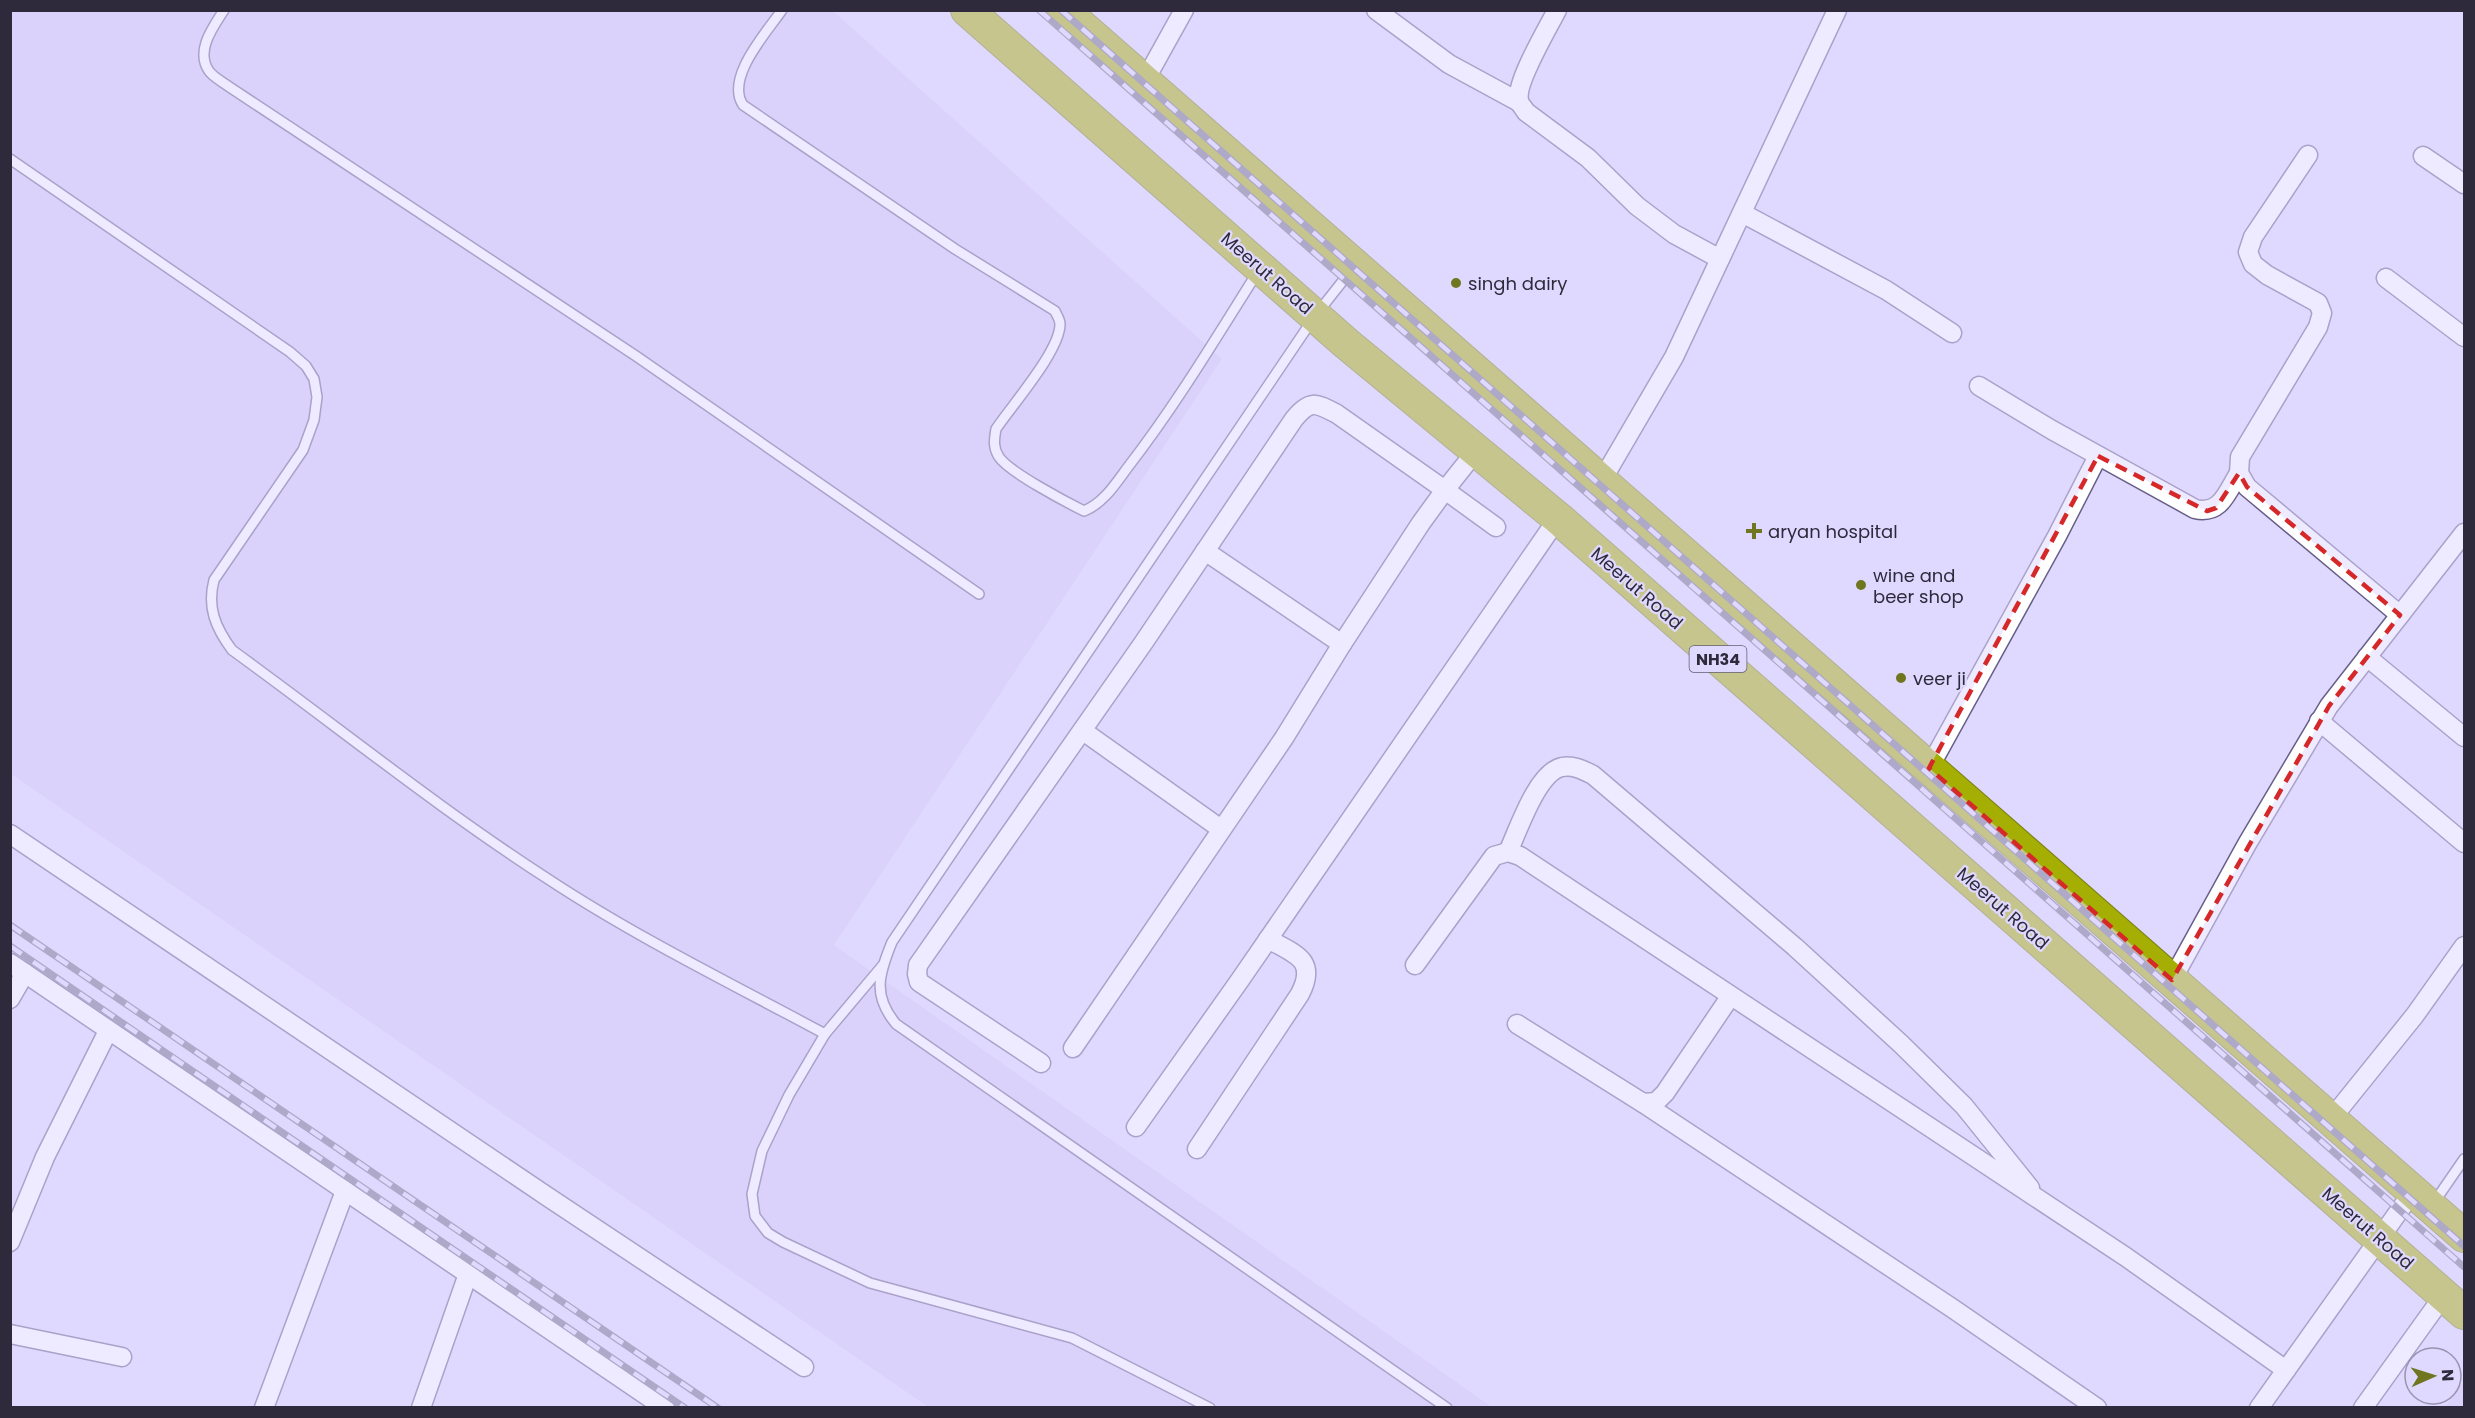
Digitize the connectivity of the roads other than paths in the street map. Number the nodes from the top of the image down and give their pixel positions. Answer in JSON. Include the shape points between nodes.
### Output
{"nodes":[{"id":1,"x":224,"y":10,"type":"edge"},
{"id":2,"x":782,"y":10,"type":"edge"},
{"id":3,"x":967,"y":10,"type":"edge"},
{"id":4,"x":1063,"y":10,"type":"edge"},
{"id":5,"x":1184,"y":10,"type":"edge"},
{"id":6,"x":1376,"y":10,"type":"edge"},
{"id":7,"x":1557,"y":10,"type":"edge"},
{"id":8,"x":1837,"y":10,"type":"edge"},
{"id":9,"x":1144,"y":82,"type":"junction"},
{"id":10,"x":1519,"y":102,"type":"junction"},
{"id":11,"x":2308,"y":155,"type":"dead end"},
{"id":12,"x":2423,"y":156,"type":"dead end"},
{"id":13,"x":10,"y":159,"type":"edge"},
{"id":14,"x":2464,"y":184,"type":"edge"},
{"id":15,"x":1742,"y":213,"type":"junction"},
{"id":16,"x":1720,"y":259,"type":"junction"},
{"id":17,"x":1354,"y":266,"type":"junction"},
{"id":18,"x":1260,"y":268,"type":"junction"},
{"id":19,"x":2386,"y":278,"type":"dead end"},
{"id":20,"x":1315,"y":316,"type":"junction"},
{"id":21,"x":1952,"y":333,"type":"dead end"},
{"id":22,"x":2464,"y":337,"type":"edge"},
{"id":23,"x":1979,"y":386,"type":"dead end"},
{"id":24,"x":1476,"y":451,"type":"junction"},
{"id":25,"x":2098,"y":456,"type":"junction"},
{"id":26,"x":2239,"y":472,"type":"junction"},
{"id":27,"x":1601,"y":482,"type":"junction"},
{"id":28,"x":1445,"y":490,"type":"junction"},
{"id":29,"x":1558,"y":518,"type":"junction"},
{"id":30,"x":1496,"y":527,"type":"dead end"},
{"id":31,"x":2464,"y":533,"type":"edge"},
{"id":32,"x":1205,"y":551,"type":"junction"},
{"id":33,"x":979,"y":594,"type":"dead end"},
{"id":34,"x":2400,"y":615,"type":"junction"},
{"id":35,"x":1342,"y":644,"type":"junction"},
{"id":36,"x":2367,"y":657,"type":"junction"},
{"id":37,"x":2319,"y":721,"type":"junction"},
{"id":38,"x":1083,"y":731,"type":"junction"},
{"id":39,"x":2464,"y":737,"type":"edge"},
{"id":40,"x":1929,"y":768,"type":"junction"},
{"id":41,"x":1221,"y":829,"type":"junction"},
{"id":42,"x":10,"y":834,"type":"edge"},
{"id":43,"x":2464,"y":843,"type":"edge"},
{"id":44,"x":1508,"y":852,"type":"junction"},
{"id":45,"x":1268,"y":939,"type":"junction"},
{"id":46,"x":2464,"y":946,"type":"edge"},
{"id":47,"x":883,"y":965,"type":"junction"},
{"id":48,"x":1415,"y":965,"type":"dead end"},
{"id":49,"x":18,"y":968,"type":"edge"},
{"id":50,"x":2172,"y":980,"type":"junction"},
{"id":51,"x":1730,"y":996,"type":"junction"},
{"id":52,"x":10,"y":999,"type":"edge"},
{"id":53,"x":1517,"y":1024,"type":"dead end"},
{"id":54,"x":108,"y":1031,"type":"junction"},
{"id":55,"x":825,"y":1034,"type":"junction"},
{"id":56,"x":1073,"y":1048,"type":"dead end"},
{"id":57,"x":1041,"y":1063,"type":"dead end"},
{"id":58,"x":1643,"y":1103,"type":"junction"},
{"id":59,"x":2332,"y":1118,"type":"junction"},
{"id":60,"x":1136,"y":1127,"type":"dead end"},
{"id":61,"x":1197,"y":1149,"type":"dead end"},
{"id":62,"x":2464,"y":1159,"type":"edge"},
{"id":63,"x":345,"y":1191,"type":"junction"},
{"id":64,"x":2423,"y":1198,"type":"junction"},
{"id":65,"x":2040,"y":1201,"type":"junction"},
{"id":66,"x":2464,"y":1236,"type":"edge"},
{"id":67,"x":2380,"y":1238,"type":"junction"},
{"id":68,"x":10,"y":1242,"type":"edge"},
{"id":69,"x":468,"y":1274,"type":"junction"},
{"id":70,"x":2454,"y":1304,"type":"edge"},
{"id":71,"x":10,"y":1334,"type":"edge"},
{"id":72,"x":122,"y":1357,"type":"dead end"},
{"id":73,"x":804,"y":1367,"type":"dead end"},
{"id":74,"x":2286,"y":1370,"type":"junction"},
{"id":75,"x":264,"y":1407,"type":"edge"},
{"id":76,"x":421,"y":1407,"type":"edge"},
{"id":77,"x":665,"y":1407,"type":"edge"},
{"id":78,"x":1210,"y":1407,"type":"edge"},
{"id":79,"x":1448,"y":1407,"type":"edge"},
{"id":80,"x":2097,"y":1407,"type":"edge"},
{"id":81,"x":2259,"y":1407,"type":"edge"},
{"id":82,"x":2363,"y":1407,"type":"edge"}],
"edges":[{"from":1,"to":33,"type":"lane","via":[[207,37],[204,55],[209,71],[228,86],[636,356]]},
{"from":2,"to":18,"type":"lane","via":[[737,82],[737,96],[743,105],[955,249],[1055,311],[1061,322],[1059,334],[1050,353],[996,429],[994,444],[999,458],[1014,470],[1071,505],[1084,511],[1108,493],[1159,428]]},
{"from":3,"to":18,"type":"highway","name":"Meerut Road","number":"NH34"},
{"from":4,"to":9,"type":"highway"},
{"from":5,"to":9,"type":"street"},
{"from":6,"to":10,"type":"street","via":[[1449,64]]},
{"from":7,"to":10,"type":"street","via":[[1527,69]]},
{"from":8,"to":15,"type":"street"},
{"from":9,"to":17,"type":"highway"},
{"from":10,"to":16,"type":"street","via":[[1526,112],[1588,158],[1637,206],[1674,234]]},
{"from":11,"to":26,"type":"street","via":[[2253,237],[2248,252],[2253,264],[2318,303],[2322,313],[2318,327],[2240,457]]},
{"from":12,"to":14,"type":"street"},
{"from":13,"to":55,"type":"lane","via":[[290,352],[314,378],[314,420],[303,450],[214,580],[210,596],[212,615],[232,650],[444,809],[550,880],[687,961]]},
{"from":15,"to":16,"type":"street"},
{"from":15,"to":21,"type":"street","via":[[1886,290]]},
{"from":16,"to":27,"type":"street","via":[[1674,357]]},
{"from":17,"to":20,"type":"lane"},
{"from":17,"to":27,"type":"highway"},
{"from":18,"to":20,"type":"highway","name":"Meerut Road","number":"NH34"},
{"from":19,"to":22,"type":"street"},
{"from":20,"to":24,"type":"highway","name":"Meerut Road","number":"NH34"},
{"from":20,"to":47,"type":"lane","via":[[924,893],[892,942]]},
{"from":23,"to":25,"type":"street"},
{"from":24,"to":28,"type":"street"},
{"from":24,"to":29,"type":"highway","name":"Meerut Road","number":"NH34"},
{"from":25,"to":26,"type":"street","via":[[2207,512],[2216,508]]},
{"from":25,"to":40,"type":"street"},
{"from":26,"to":34,"type":"street","via":[[2247,487]]},
{"from":27,"to":40,"type":"highway"},
{"from":28,"to":30,"type":"street"},
{"from":28,"to":32,"type":"street","via":[[1337,414],[1310,404],[1294,419]]},
{"from":28,"to":35,"type":"street"},
{"from":29,"to":45,"type":"street"},
{"from":29,"to":67,"type":"highway","name":"Meerut Road","number":"NH34"},
{"from":31,"to":34,"type":"street"},
{"from":32,"to":35,"type":"street"},
{"from":32,"to":38,"type":"street"},
{"from":34,"to":36,"type":"street"},
{"from":35,"to":41,"type":"street"},
{"from":36,"to":37,"type":"street"},
{"from":36,"to":39,"type":"street"},
{"from":37,"to":43,"type":"street"},
{"from":37,"to":50,"type":"street"},
{"from":38,"to":41,"type":"street"},
{"from":38,"to":57,"type":"street","via":[[923,956],[916,974],[919,982]]},
{"from":40,"to":50,"type":"highway"},
{"from":41,"to":56,"type":"street"},
{"from":42,"to":73,"type":"street"},
{"from":44,"to":48,"type":"street","via":[[1494,856]]},
{"from":44,"to":51,"type":"street","via":[[1553,877]]},
{"from":44,"to":65,"type":"street","via":[[1547,776],[1561,767],[1577,767],[1593,775],[1795,947],[1901,1044],[1964,1106]]},
{"from":45,"to":60,"type":"street"},
{"from":45,"to":61,"type":"street","via":[[1298,957],[1307,967],[1308,978]]},
{"from":46,"to":59,"type":"street","via":[[2415,1015]]},
{"from":47,"to":55,"type":"lane"},
{"from":47,"to":79,"type":"lane","via":[[879,994],[884,1010],[896,1024]]},
{"from":49,"to":52,"type":"street"},
{"from":49,"to":54,"type":"street"},
{"from":50,"to":59,"type":"highway"},
{"from":51,"to":58,"type":"street","via":[[1665,1093],[1656,1102]]},
{"from":51,"to":65,"type":"street"},
{"from":53,"to":58,"type":"street"},
{"from":54,"to":63,"type":"street"},
{"from":54,"to":68,"type":"street","via":[[45,1157]]},
{"from":55,"to":78,"type":"lane","via":[[762,1151],[752,1194],[755,1216],[768,1233],[870,1283],[1072,1338]]},
{"from":58,"to":80,"type":"street"},
{"from":59,"to":64,"type":"highway"},
{"from":62,"to":64,"type":"lane"},
{"from":63,"to":69,"type":"street"},
{"from":63,"to":75,"type":"street"},
{"from":64,"to":66,"type":"highway"},
{"from":64,"to":67,"type":"street"},
{"from":65,"to":74,"type":"street"},
{"from":67,"to":70,"type":"highway","name":"Meerut Road","number":"NH34"},
{"from":67,"to":74,"type":"street"},
{"from":69,"to":76,"type":"street"},
{"from":69,"to":77,"type":"street"},
{"from":70,"to":82,"type":"street"},
{"from":71,"to":72,"type":"street"},
{"from":74,"to":81,"type":"street"}]}
